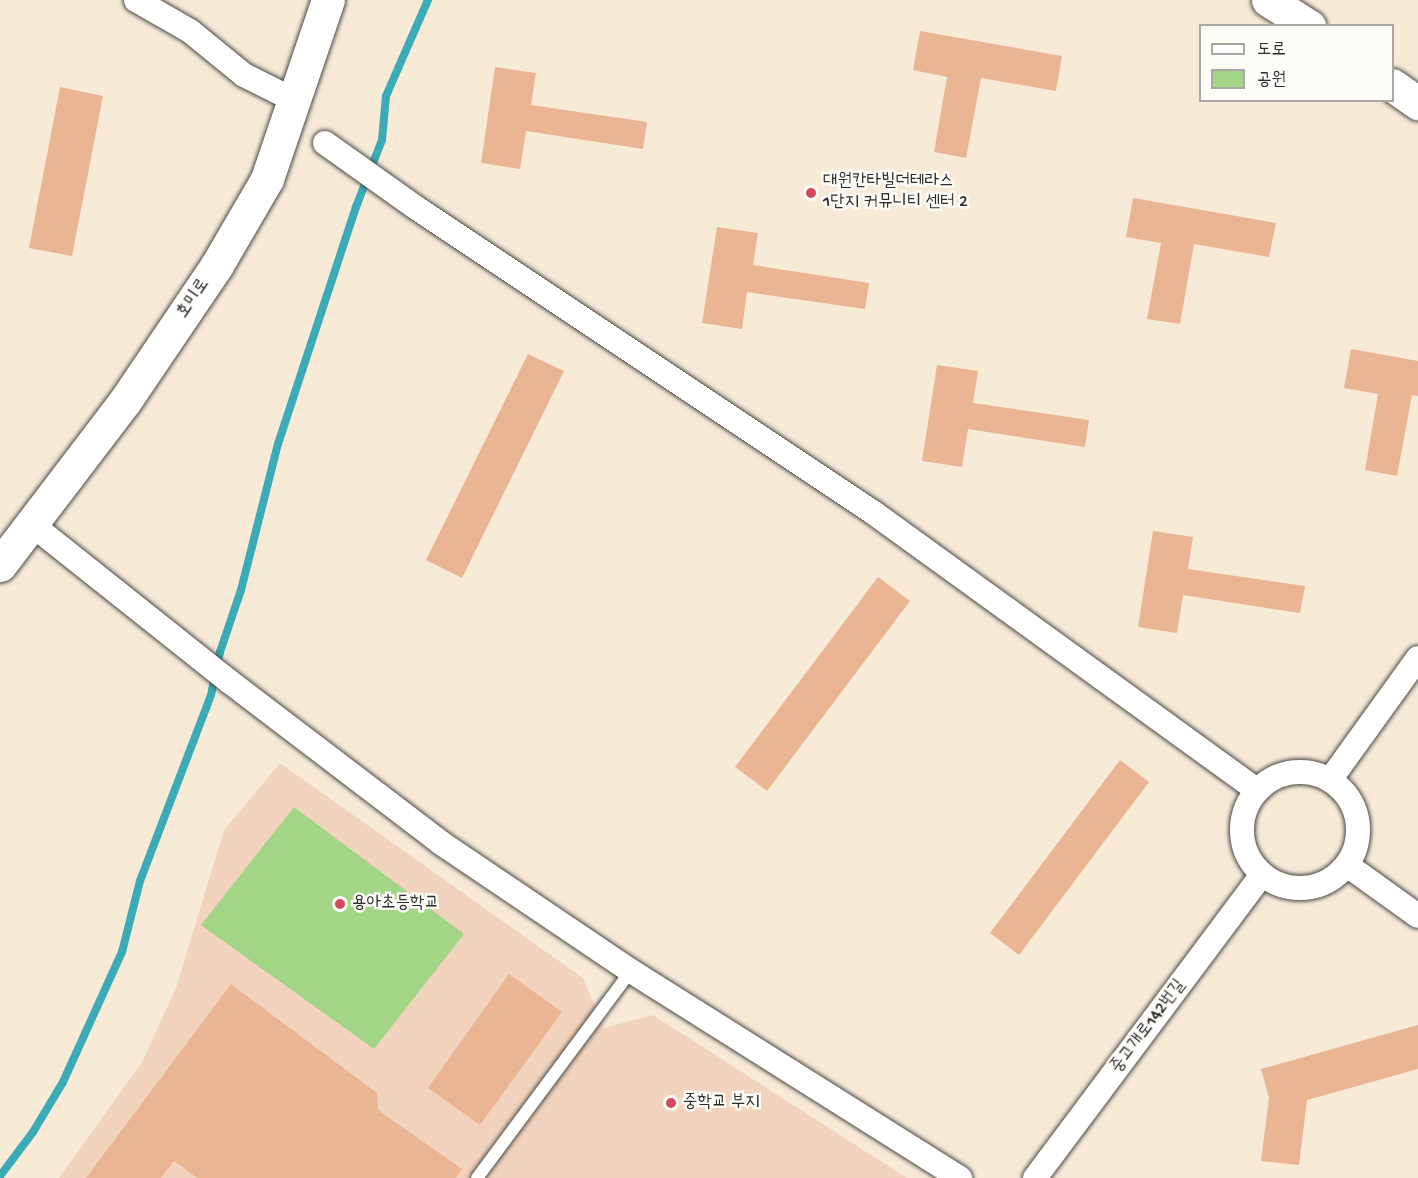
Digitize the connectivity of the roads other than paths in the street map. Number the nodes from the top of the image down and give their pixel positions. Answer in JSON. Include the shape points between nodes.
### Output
{"nodes":[{"id":1,"x":136,"y":0,"type":"edge"},
{"id":2,"x":328,"y":0,"type":"edge"},
{"id":3,"x":1268,"y":0,"type":"edge"},
{"id":4,"x":1306,"y":24,"type":"edge"},
{"id":5,"x":1394,"y":86,"type":"edge"},
{"id":6,"x":292,"y":99,"type":"junction"},
{"id":7,"x":1418,"y":103,"type":"edge"},
{"id":8,"x":325,"y":143,"type":"dead end"},
{"id":9,"x":30,"y":523,"type":"junction"},
{"id":10,"x":0,"y":565,"type":"edge"},
{"id":11,"x":1418,"y":658,"type":"edge"},
{"id":12,"x":1330,"y":780,"type":"junction"},
{"id":13,"x":1257,"y":790,"type":"junction"},
{"id":14,"x":1347,"y":865,"type":"junction"},
{"id":15,"x":1262,"y":875,"type":"junction"},
{"id":16,"x":1418,"y":916,"type":"edge"},
{"id":17,"x":631,"y":971,"type":"junction"},
{"id":18,"x":477,"y":1178,"type":"edge"},
{"id":19,"x":960,"y":1178,"type":"edge"},
{"id":20,"x":1035,"y":1178,"type":"edge"}],
"edges":[{"from":1,"to":6,"type":"street","via":[[190,31],[244,75]]},
{"from":2,"to":6,"type":"street","name":"호미로"},
{"from":3,"to":4,"type":"street"},
{"from":5,"to":7,"type":"street"},
{"from":6,"to":9,"type":"street","name":"호미로","via":[[267,179],[217,265],[125,401]]},
{"from":8,"to":13,"type":"street","via":[[874,513]]},
{"from":9,"to":10,"type":"street","name":"호미로"},
{"from":9,"to":17,"type":"street","via":[[441,843]]},
{"from":11,"to":12,"type":"street"},
{"from":12,"to":13,"type":"street","via":[[1312,773],[1292,772],[1273,778]]},
{"from":12,"to":14,"type":"street","via":[[1345,792],[1359,829],[1356,848]]},
{"from":13,"to":15,"type":"street","via":[[1246,806],[1243,843],[1250,861]]},
{"from":14,"to":15,"type":"street","via":[[1334,878],[1316,886],[1288,886]]},
{"from":14,"to":16,"type":"street"},
{"from":15,"to":20,"type":"street","name":"중고개로142번길"},
{"from":17,"to":18,"type":"lane"},
{"from":17,"to":19,"type":"street"}]}
